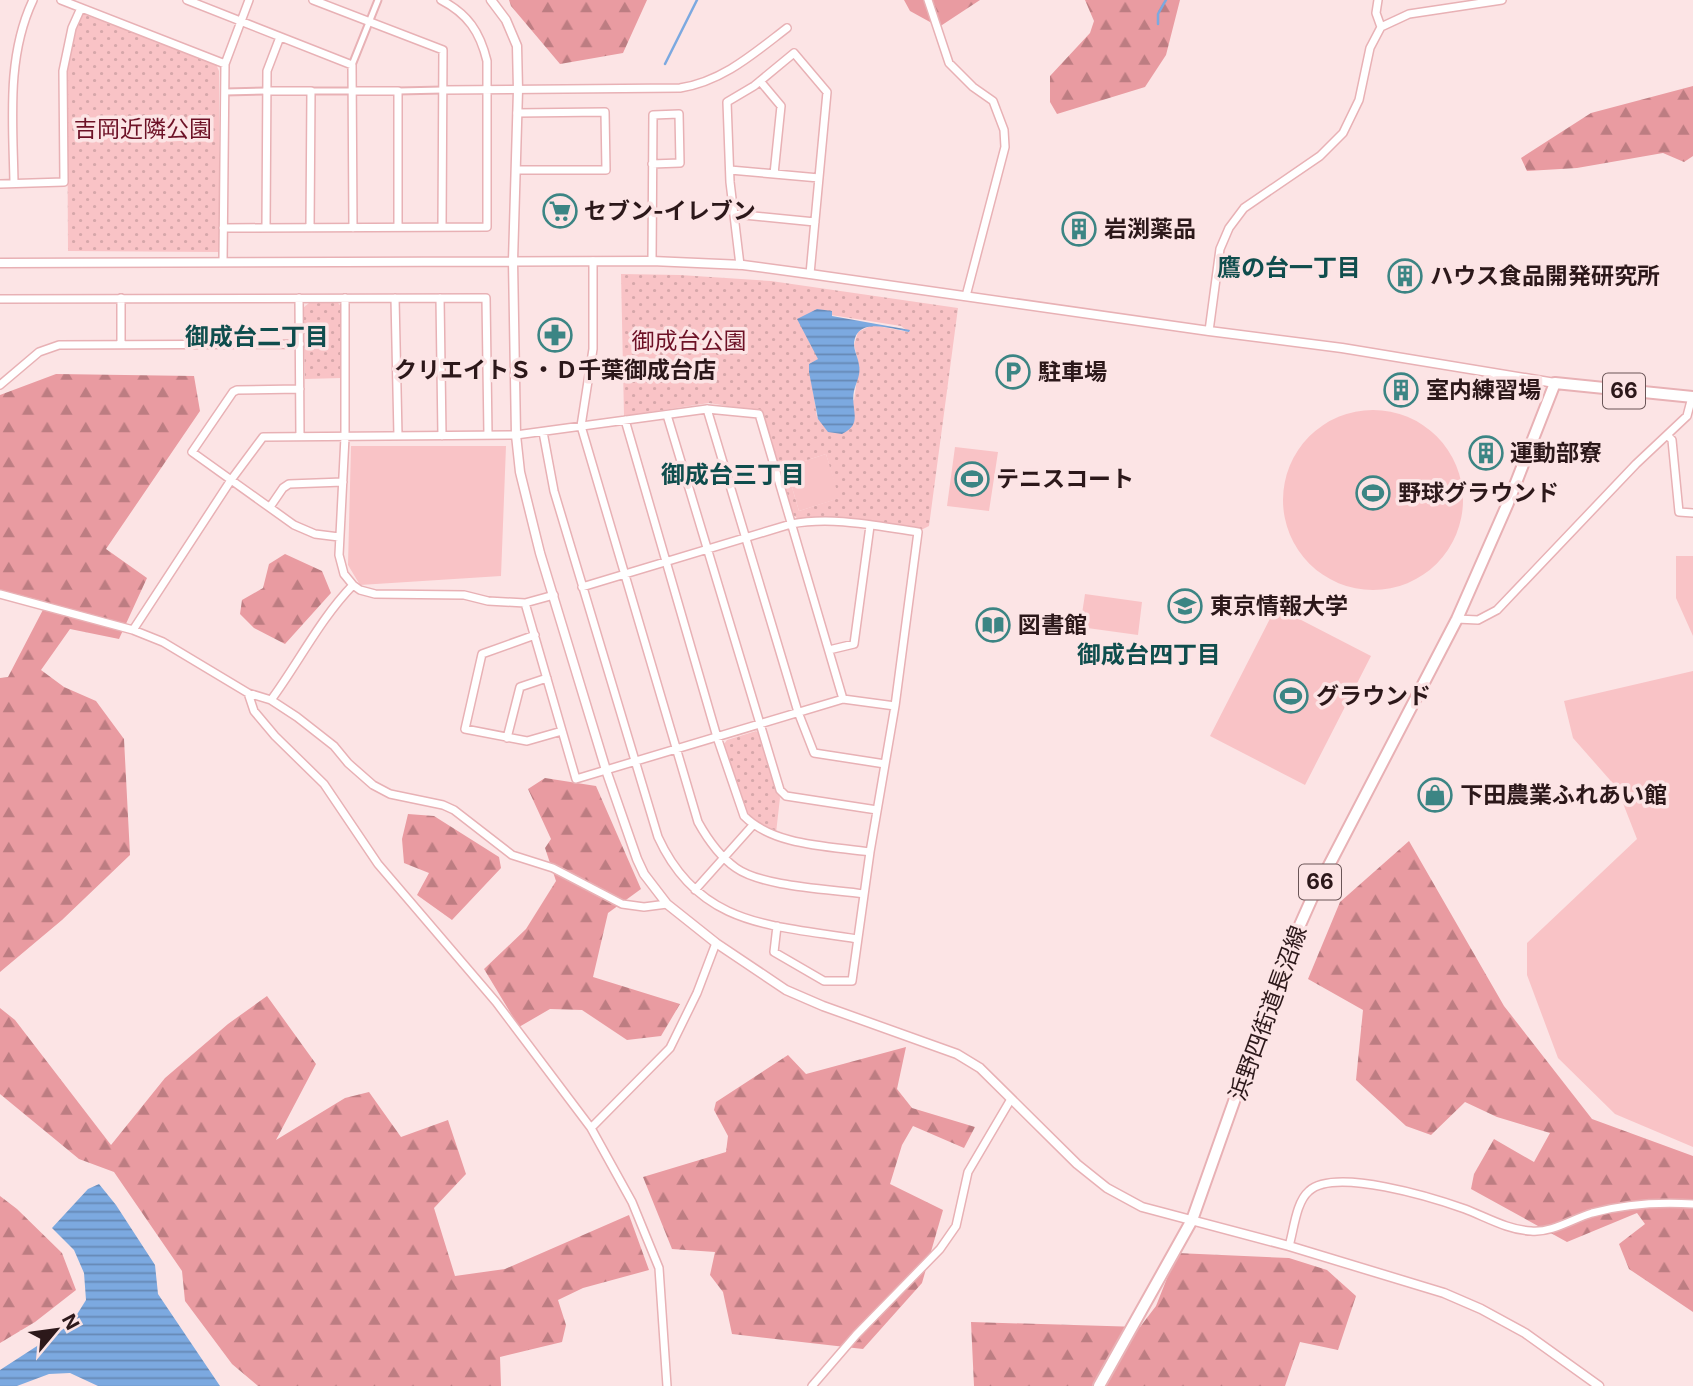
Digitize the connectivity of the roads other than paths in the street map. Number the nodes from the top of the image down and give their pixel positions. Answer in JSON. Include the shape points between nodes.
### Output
{"nodes":[{"id":1,"x":33,"y":0,"type":"edge"},
{"id":2,"x":61,"y":0,"type":"edge"},
{"id":3,"x":187,"y":0,"type":"edge"},
{"id":4,"x":249,"y":0,"type":"edge"},
{"id":5,"x":313,"y":0,"type":"edge"},
{"id":6,"x":378,"y":0,"type":"edge"},
{"id":7,"x":441,"y":0,"type":"edge"},
{"id":8,"x":491,"y":0,"type":"edge"},
{"id":9,"x":928,"y":0,"type":"edge"},
{"id":10,"x":1378,"y":0,"type":"edge"},
{"id":11,"x":1502,"y":0,"type":"edge"},
{"id":12,"x":83,"y":4,"type":"edge"},
{"id":13,"x":240,"y":21,"type":"junction"},
{"id":14,"x":369,"y":22,"type":"junction"},
{"id":15,"x":1381,"y":27,"type":"junction"},
{"id":16,"x":787,"y":28,"type":"dead end"},
{"id":17,"x":280,"y":37,"type":"junction"},
{"id":18,"x":225,"y":64,"type":"junction"},
{"id":19,"x":352,"y":65,"type":"junction"},
{"id":20,"x":760,"y":81,"type":"junction"},
{"id":21,"x":443,"y":90,"type":"junction"},
{"id":22,"x":518,"y":90,"type":"junction"},
{"id":23,"x":266,"y":91,"type":"junction"},
{"id":24,"x":310,"y":91,"type":"junction"},
{"id":25,"x":352,"y":91,"type":"junction"},
{"id":26,"x":398,"y":91,"type":"junction"},
{"id":27,"x":488,"y":91,"type":"junction"},
{"id":28,"x":225,"y":92,"type":"junction"},
{"id":29,"x":517,"y":113,"type":"junction"},
{"id":30,"x":652,"y":163,"type":"junction"},
{"id":31,"x":516,"y":170,"type":"junction"},
{"id":32,"x":730,"y":170,"type":"junction"},
{"id":33,"x":774,"y":174,"type":"junction"},
{"id":34,"x":819,"y":178,"type":"junction"},
{"id":35,"x":13,"y":183,"type":"junction"},
{"id":36,"x":0,"y":184,"type":"edge"},
{"id":37,"x":734,"y":214,"type":"junction"},
{"id":38,"x":815,"y":222,"type":"junction"},
{"id":39,"x":442,"y":227,"type":"junction"},
{"id":40,"x":223,"y":228,"type":"junction"},
{"id":41,"x":265,"y":228,"type":"junction"},
{"id":42,"x":310,"y":228,"type":"junction"},
{"id":43,"x":353,"y":228,"type":"junction"},
{"id":44,"x":398,"y":228,"type":"junction"},
{"id":45,"x":513,"y":261,"type":"junction"},
{"id":46,"x":593,"y":261,"type":"junction"},
{"id":47,"x":652,"y":261,"type":"junction"},
{"id":48,"x":223,"y":262,"type":"junction"},
{"id":49,"x":0,"y":263,"type":"edge"},
{"id":50,"x":740,"y":265,"type":"junction"},
{"id":51,"x":810,"y":274,"type":"junction"},
{"id":52,"x":966,"y":296,"type":"junction"},
{"id":53,"x":121,"y":298,"type":"junction"},
{"id":54,"x":299,"y":298,"type":"junction"},
{"id":55,"x":345,"y":298,"type":"junction"},
{"id":56,"x":395,"y":298,"type":"junction"},
{"id":57,"x":440,"y":298,"type":"junction"},
{"id":58,"x":0,"y":299,"type":"edge"},
{"id":59,"x":1209,"y":331,"type":"junction"},
{"id":60,"x":121,"y":344,"type":"junction"},
{"id":61,"x":300,"y":344,"type":"junction"},
{"id":62,"x":1555,"y":383,"type":"junction"},
{"id":63,"x":0,"y":385,"type":"edge"},
{"id":64,"x":300,"y":389,"type":"junction"},
{"id":65,"x":1693,"y":397,"type":"edge"},
{"id":66,"x":707,"y":409,"type":"junction"},
{"id":67,"x":667,"y":415,"type":"junction"},
{"id":68,"x":625,"y":420,"type":"junction"},
{"id":69,"x":581,"y":426,"type":"junction"},
{"id":70,"x":543,"y":432,"type":"junction"},
{"id":71,"x":516,"y":435,"type":"junction"},
{"id":72,"x":1667,"y":435,"type":"junction"},
{"id":73,"x":300,"y":436,"type":"junction"},
{"id":74,"x":398,"y":436,"type":"junction"},
{"id":75,"x":442,"y":436,"type":"junction"},
{"id":76,"x":488,"y":436,"type":"junction"},
{"id":77,"x":345,"y":437,"type":"junction"},
{"id":78,"x":231,"y":480,"type":"junction"},
{"id":79,"x":343,"y":482,"type":"junction"},
{"id":80,"x":270,"y":508,"type":"junction"},
{"id":81,"x":1693,"y":513,"type":"edge"},
{"id":82,"x":791,"y":524,"type":"junction"},
{"id":83,"x":870,"y":526,"type":"junction"},
{"id":84,"x":339,"y":537,"type":"junction"},
{"id":85,"x":746,"y":537,"type":"junction"},
{"id":86,"x":706,"y":549,"type":"junction"},
{"id":87,"x":666,"y":561,"type":"junction"},
{"id":88,"x":624,"y":574,"type":"junction"},
{"id":89,"x":353,"y":585,"type":"junction"},
{"id":90,"x":582,"y":587,"type":"junction"},
{"id":91,"x":0,"y":594,"type":"edge"},
{"id":92,"x":554,"y":595,"type":"junction"},
{"id":93,"x":526,"y":603,"type":"junction"},
{"id":94,"x":1457,"y":618,"type":"junction"},
{"id":95,"x":133,"y":630,"type":"junction"},
{"id":96,"x":535,"y":635,"type":"junction"},
{"id":97,"x":829,"y":650,"type":"junction"},
{"id":98,"x":547,"y":678,"type":"junction"},
{"id":99,"x":248,"y":693,"type":"junction"},
{"id":100,"x":843,"y":699,"type":"junction"},
{"id":101,"x":271,"y":700,"type":"junction"},
{"id":102,"x":895,"y":706,"type":"junction"},
{"id":103,"x":798,"y":712,"type":"junction"},
{"id":104,"x":760,"y":724,"type":"junction"},
{"id":105,"x":562,"y":731,"type":"junction"},
{"id":106,"x":718,"y":737,"type":"junction"},
{"id":107,"x":508,"y":738,"type":"junction"},
{"id":108,"x":676,"y":749,"type":"junction"},
{"id":109,"x":635,"y":761,"type":"junction"},
{"id":110,"x":885,"y":764,"type":"junction"},
{"id":111,"x":606,"y":770,"type":"junction"},
{"id":112,"x":877,"y":810,"type":"junction"},
{"id":113,"x":753,"y":825,"type":"junction"},
{"id":114,"x":870,"y":852,"type":"junction"},
{"id":115,"x":723,"y":857,"type":"junction"},
{"id":116,"x":695,"y":890,"type":"junction"},
{"id":117,"x":864,"y":894,"type":"junction"},
{"id":118,"x":667,"y":904,"type":"junction"},
{"id":119,"x":777,"y":926,"type":"junction"},
{"id":120,"x":857,"y":939,"type":"junction"},
{"id":121,"x":716,"y":943,"type":"junction"},
{"id":122,"x":1011,"y":1099,"type":"junction"},
{"id":123,"x":591,"y":1128,"type":"junction"},
{"id":124,"x":1693,"y":1204,"type":"edge"},
{"id":125,"x":1192,"y":1220,"type":"junction"},
{"id":126,"x":1289,"y":1246,"type":"junction"},
{"id":127,"x":667,"y":1386,"type":"edge"},
{"id":128,"x":812,"y":1386,"type":"edge"},
{"id":129,"x":1100,"y":1386,"type":"edge"},
{"id":130,"x":1600,"y":1386,"type":"edge"}],
"edges":[{"from":1,"to":35,"type":"street","via":[[12,81]]},
{"from":2,"to":12,"type":"street"},
{"from":3,"to":13,"type":"street"},
{"from":4,"to":13,"type":"street"},
{"from":5,"to":14,"type":"street"},
{"from":6,"to":14,"type":"street"},
{"from":7,"to":27,"type":"street","via":[[464,14],[482,41]]},
{"from":8,"to":22,"type":"street","via":[[517,46]]},
{"from":9,"to":52,"type":"street","via":[[949,63],[993,101],[1004,130],[1005,147]]},
{"from":10,"to":15,"type":"street"},
{"from":11,"to":15,"type":"street","via":[[1409,15]]},
{"from":12,"to":18,"type":"street"},
{"from":12,"to":35,"type":"street","via":[[72,28],[63,71],[64,182]]},
{"from":13,"to":17,"type":"street"},
{"from":13,"to":18,"type":"street"},
{"from":14,"to":19,"type":"street"},
{"from":14,"to":21,"type":"street","via":[[443,50]]},
{"from":15,"to":59,"type":"street","via":[[1370,48],[1359,100],[1343,133],[1320,156],[1244,208],[1229,228],[1220,249]]},
{"from":16,"to":22,"type":"street","via":[[728,72],[700,85]]},
{"from":17,"to":19,"type":"street"},
{"from":17,"to":23,"type":"street","via":[[267,71]]},
{"from":18,"to":28,"type":"street"},
{"from":19,"to":25,"type":"street"},
{"from":20,"to":32,"type":"street","via":[[727,102]]},
{"from":20,"to":33,"type":"street","via":[[781,106]]},
{"from":20,"to":34,"type":"street","via":[[794,53],[827,92]]},
{"from":21,"to":26,"type":"street"},
{"from":21,"to":27,"type":"street"},
{"from":21,"to":39,"type":"street"},
{"from":22,"to":27,"type":"street"},
{"from":22,"to":29,"type":"street"},
{"from":23,"to":24,"type":"street"},
{"from":23,"to":28,"type":"street"},
{"from":23,"to":41,"type":"street"},
{"from":24,"to":25,"type":"street"},
{"from":24,"to":42,"type":"street"},
{"from":25,"to":26,"type":"street"},
{"from":25,"to":43,"type":"street"},
{"from":26,"to":44,"type":"street"},
{"from":27,"to":39,"type":"street","via":[[487,227]]},
{"from":28,"to":40,"type":"street"},
{"from":29,"to":31,"type":"street"},
{"from":29,"to":31,"type":"street","via":[[605,112],[606,170]]},
{"from":30,"to":30,"type":"street","via":[[680,163],[679,114],[653,115]]},
{"from":30,"to":47,"type":"street"},
{"from":31,"to":45,"type":"street"},
{"from":32,"to":33,"type":"street"},
{"from":32,"to":37,"type":"street"},
{"from":33,"to":34,"type":"street"},
{"from":34,"to":38,"type":"street"},
{"from":35,"to":36,"type":"street"},
{"from":37,"to":38,"type":"street"},
{"from":37,"to":50,"type":"street"},
{"from":38,"to":51,"type":"street"},
{"from":39,"to":44,"type":"street"},
{"from":40,"to":41,"type":"street"},
{"from":40,"to":48,"type":"street"},
{"from":41,"to":42,"type":"street"},
{"from":42,"to":43,"type":"street"},
{"from":43,"to":44,"type":"street"},
{"from":45,"to":46,"type":"street"},
{"from":45,"to":48,"type":"street"},
{"from":45,"to":71,"type":"street"},
{"from":46,"to":47,"type":"street"},
{"from":46,"to":69,"type":"street","via":[[593,349]]},
{"from":47,"to":50,"type":"street"},
{"from":48,"to":49,"type":"street"},
{"from":50,"to":51,"type":"street"},
{"from":51,"to":52,"type":"street"},
{"from":52,"to":59,"type":"street"},
{"from":53,"to":54,"type":"street"},
{"from":53,"to":58,"type":"street"},
{"from":53,"to":60,"type":"street"},
{"from":54,"to":55,"type":"street"},
{"from":54,"to":61,"type":"street"},
{"from":55,"to":56,"type":"street"},
{"from":55,"to":77,"type":"street"},
{"from":56,"to":57,"type":"street"},
{"from":56,"to":74,"type":"street"},
{"from":57,"to":75,"type":"street"},
{"from":57,"to":76,"type":"street","via":[[486,299]]},
{"from":59,"to":62,"type":"street"},
{"from":60,"to":61,"type":"street"},
{"from":60,"to":63,"type":"street","via":[[50,348]]},
{"from":61,"to":64,"type":"street"},
{"from":62,"to":65,"type":"main road","number":"66"},
{"from":62,"to":94,"type":"main road","name":"浜野四街道長沼線","number":"66"},
{"from":64,"to":73,"type":"street"},
{"from":64,"to":78,"type":"street","via":[[237,390],[230,395],[192,452]]},
{"from":65,"to":72,"type":"street","via":[[1687,416]]},
{"from":66,"to":67,"type":"street"},
{"from":66,"to":82,"type":"street","via":[[759,414]]},
{"from":66,"to":85,"type":"street"},
{"from":67,"to":68,"type":"street"},
{"from":67,"to":86,"type":"street"},
{"from":68,"to":69,"type":"street"},
{"from":68,"to":87,"type":"street"},
{"from":69,"to":70,"type":"street"},
{"from":69,"to":88,"type":"street"},
{"from":70,"to":71,"type":"street"},
{"from":70,"to":90,"type":"street","via":[[554,491]]},
{"from":71,"to":76,"type":"street"},
{"from":71,"to":92,"type":"street","via":[[528,511]]},
{"from":72,"to":81,"type":"street","via":[[1672,440],[1679,512]]},
{"from":72,"to":94,"type":"street","via":[[1497,610],[1478,620]]},
{"from":73,"to":77,"type":"street"},
{"from":73,"to":78,"type":"street","via":[[263,437]]},
{"from":74,"to":75,"type":"street"},
{"from":74,"to":77,"type":"street"},
{"from":75,"to":76,"type":"street"},
{"from":77,"to":79,"type":"street"},
{"from":78,"to":80,"type":"street"},
{"from":78,"to":95,"type":"street"},
{"from":79,"to":80,"type":"street","via":[[289,484]]},
{"from":79,"to":84,"type":"street"},
{"from":80,"to":84,"type":"street","via":[[304,531]]},
{"from":82,"to":83,"type":"street","via":[[813,520]]},
{"from":82,"to":85,"type":"street"},
{"from":82,"to":97,"type":"street"},
{"from":83,"to":97,"type":"street","via":[[854,644]]},
{"from":83,"to":102,"type":"street","via":[[918,533]]},
{"from":84,"to":89,"type":"street","via":[[341,565]]},
{"from":85,"to":86,"type":"street"},
{"from":85,"to":103,"type":"street"},
{"from":86,"to":87,"type":"street"},
{"from":86,"to":104,"type":"street"},
{"from":87,"to":88,"type":"street"},
{"from":87,"to":106,"type":"street"},
{"from":88,"to":90,"type":"street"},
{"from":88,"to":108,"type":"street"},
{"from":89,"to":93,"type":"street","via":[[375,594],[464,595]]},
{"from":89,"to":101,"type":"street","via":[[323,620]]},
{"from":90,"to":109,"type":"street"},
{"from":91,"to":95,"type":"street"},
{"from":92,"to":93,"type":"street"},
{"from":92,"to":111,"type":"street"},
{"from":93,"to":96,"type":"street"},
{"from":94,"to":125,"type":"main road","name":"浜野四街道長沼線","number":"66","via":[[1283,963]]},
{"from":95,"to":99,"type":"street","via":[[163,642]]},
{"from":96,"to":98,"type":"street"},
{"from":96,"to":107,"type":"street","via":[[482,654],[465,729]]},
{"from":97,"to":100,"type":"street"},
{"from":98,"to":105,"type":"street"},
{"from":98,"to":107,"type":"street","via":[[520,687]]},
{"from":99,"to":101,"type":"street"},
{"from":99,"to":123,"type":"street","via":[[254,711],[324,784],[378,864],[496,1002]]},
{"from":100,"to":102,"type":"street"},
{"from":100,"to":103,"type":"street"},
{"from":101,"to":118,"type":"street","via":[[316,731],[373,785],[390,794],[454,810],[512,855],[553,868],[622,904]]},
{"from":102,"to":110,"type":"street"},
{"from":103,"to":104,"type":"street"},
{"from":103,"to":110,"type":"street","via":[[814,753]]},
{"from":104,"to":106,"type":"street"},
{"from":104,"to":112,"type":"street","via":[[782,794]]},
{"from":105,"to":107,"type":"street","via":[[527,741]]},
{"from":105,"to":111,"type":"street","via":[[576,779]]},
{"from":106,"to":108,"type":"street"},
{"from":106,"to":113,"type":"street","via":[[739,806]]},
{"from":108,"to":109,"type":"street"},
{"from":108,"to":115,"type":"street","via":[[698,822]]},
{"from":109,"to":111,"type":"street"},
{"from":109,"to":116,"type":"street","via":[[667,857]]},
{"from":110,"to":112,"type":"street"},
{"from":111,"to":118,"type":"street","via":[[637,859]]},
{"from":112,"to":114,"type":"street"},
{"from":113,"to":114,"type":"street","via":[[777,837]]},
{"from":113,"to":115,"type":"street"},
{"from":114,"to":117,"type":"street"},
{"from":115,"to":116,"type":"street"},
{"from":115,"to":117,"type":"street","via":[[763,880]]},
{"from":116,"to":119,"type":"street","via":[[722,910]]},
{"from":117,"to":120,"type":"street"},
{"from":118,"to":121,"type":"street"},
{"from":119,"to":120,"type":"street"},
{"from":119,"to":120,"type":"street","via":[[774,952],[824,981],[852,981]]},
{"from":121,"to":122,"type":"street","via":[[786,990],[957,1054],[980,1068]]},
{"from":121,"to":123,"type":"street","via":[[670,1048]]},
{"from":122,"to":125,"type":"street","via":[[1107,1188],[1142,1207]]},
{"from":122,"to":128,"type":"street","via":[[968,1172],[956,1226]]},
{"from":123,"to":127,"type":"street","via":[[632,1202],[659,1268]]},
{"from":124,"to":126,"type":"street","via":[[1629,1205],[1530,1231],[1435,1200],[1340,1181],[1307,1192]]},
{"from":125,"to":126,"type":"street"},
{"from":125,"to":129,"type":"main road","name":"浜野四街道長沼線","number":"66"},
{"from":126,"to":130,"type":"street","via":[[1407,1281],[1481,1309],[1525,1333]]}]}
